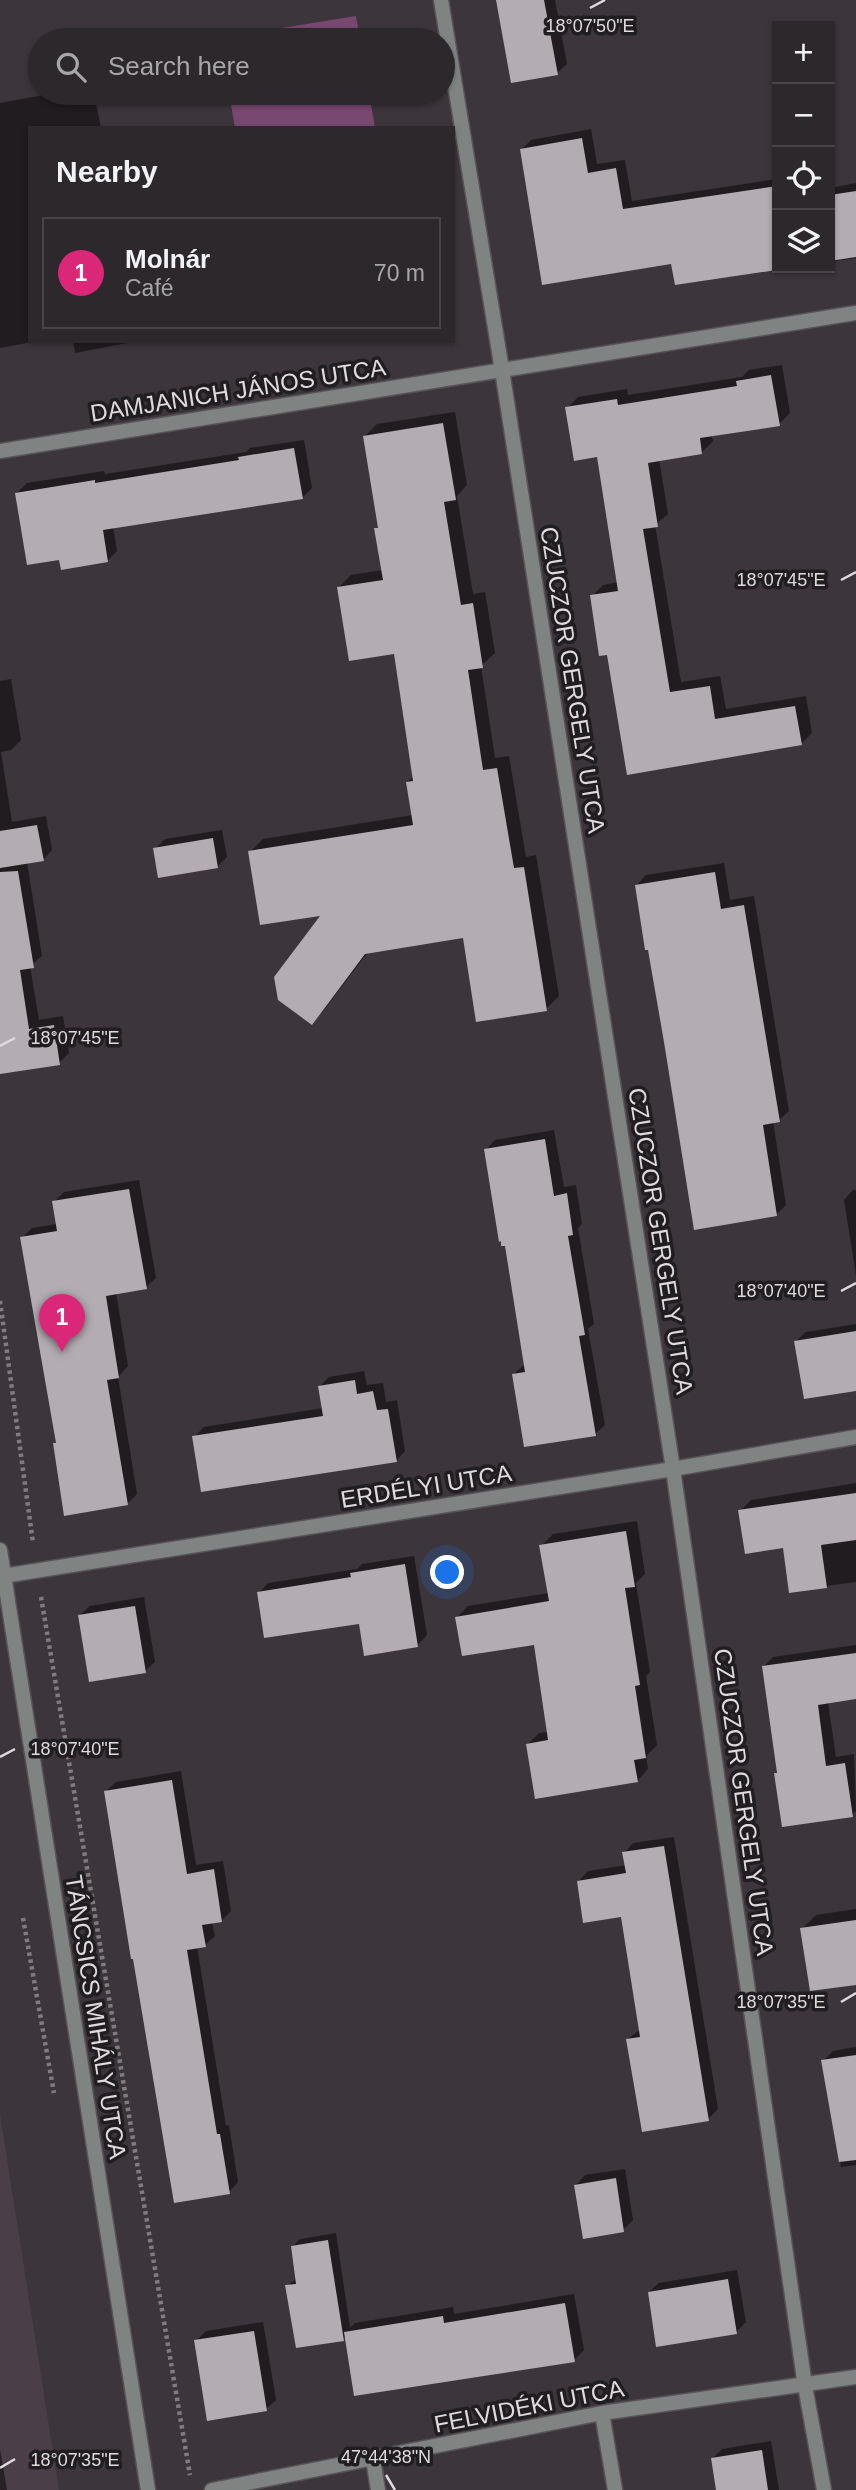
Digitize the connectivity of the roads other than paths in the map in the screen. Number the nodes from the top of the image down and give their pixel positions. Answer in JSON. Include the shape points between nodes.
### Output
{"nodes":[{"id":1,"x":442,"y":0,"type":"edge"},
{"id":2,"x":447,"y":28,"type":"edge"},
{"id":3,"x":455,"y":80,"type":"edge"},
{"id":4,"x":856,"y":313,"type":"edge"},
{"id":5,"x":502,"y":370,"type":"junction"},
{"id":6,"x":0,"y":451,"type":"edge"},
{"id":7,"x":856,"y":1437,"type":"edge"},
{"id":8,"x":673,"y":1469,"type":"junction"},
{"id":9,"x":0,"y":1550,"type":"edge"},
{"id":10,"x":4,"y":1576,"type":"junction"},
{"id":11,"x":856,"y":2377,"type":"edge"},
{"id":12,"x":805,"y":2386,"type":"junction"},
{"id":13,"x":602,"y":2413,"type":"junction"},
{"id":14,"x":373,"y":2459,"type":"junction"},
{"id":15,"x":148,"y":2490,"type":"edge"},
{"id":16,"x":212,"y":2490,"type":"edge"},
{"id":17,"x":378,"y":2490,"type":"edge"},
{"id":18,"x":615,"y":2490,"type":"edge"},
{"id":19,"x":824,"y":2490,"type":"edge"}],
"edges":[{"from":1,"to":2,"type":"street","name":"CZUCZOR GERGELY UTCA"},
{"from":3,"to":5,"type":"street","name":"CZUCZOR GERGELY UTCA"},
{"from":4,"to":5,"type":"street","name":"DAMJANICH JÁNOS UTCA"},
{"from":5,"to":6,"type":"street","name":"DAMJANICH JÁNOS UTCA"},
{"from":5,"to":8,"type":"street","name":"CZUCZOR GERGELY UTCA"},
{"from":7,"to":8,"type":"street","name":"ERDÉLYI UTCA"},
{"from":8,"to":10,"type":"street","name":"ERDÉLYI UTCA"},
{"from":8,"to":12,"type":"street","name":"CZUCZOR GERGELY UTCA"},
{"from":9,"to":10,"type":"street","name":"TÁNCSICS MIHÁLY UTCA"},
{"from":10,"to":15,"type":"street","name":"TÁNCSICS MIHÁLY UTCA"},
{"from":11,"to":12,"type":"street","name":"FELVIDÉKI UTCA"},
{"from":12,"to":13,"type":"street","name":"FELVIDÉKI UTCA"},
{"from":12,"to":19,"type":"street","name":"CZUCZOR GERGELY UTCA"},
{"from":13,"to":14,"type":"street","name":"FELVIDÉKI UTCA"},
{"from":13,"to":18,"type":"street"},
{"from":14,"to":16,"type":"street","name":"FELVIDÉKI UTCA"},
{"from":14,"to":17,"type":"street"}]}
